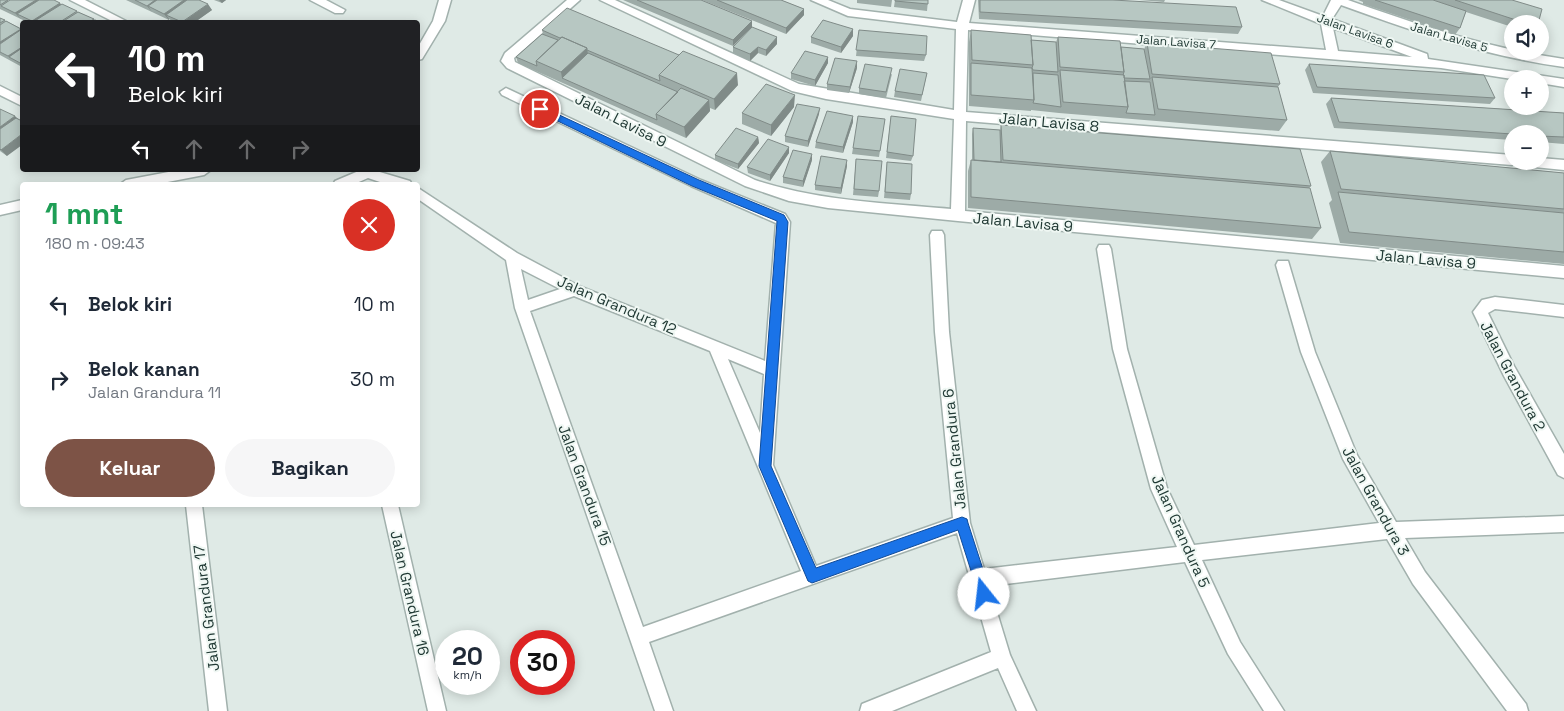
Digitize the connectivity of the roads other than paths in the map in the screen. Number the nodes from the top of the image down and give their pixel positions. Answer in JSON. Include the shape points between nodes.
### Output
{"nodes":[{"id":1,"x":76,"y":0,"type":"edge"},
{"id":2,"x":316,"y":0,"type":"edge"},
{"id":3,"x":445,"y":0,"type":"edge"},
{"id":4,"x":574,"y":0,"type":"edge"},
{"id":5,"x":606,"y":0,"type":"edge"},
{"id":6,"x":817,"y":0,"type":"edge"},
{"id":7,"x":969,"y":0,"type":"edge"},
{"id":8,"x":1268,"y":0,"type":"edge"},
{"id":9,"x":1337,"y":0,"type":"edge"},
{"id":10,"x":339,"y":10,"type":"dead end"},
{"id":11,"x":118,"y":20,"type":"edge"},
{"id":12,"x":1326,"y":20,"type":"junction"},
{"id":13,"x":962,"y":26,"type":"junction"},
{"id":14,"x":420,"y":53,"type":"edge"},
{"id":15,"x":1333,"y":54,"type":"junction"},
{"id":16,"x":1441,"y":64,"type":"junction"},
{"id":17,"x":1564,"y":64,"type":"edge"},
{"id":18,"x":1504,"y":74,"type":"edge"},
{"id":19,"x":1549,"y":81,"type":"edge"},
{"id":20,"x":1564,"y":83,"type":"edge"},
{"id":21,"x":0,"y":90,"type":"edge"},
{"id":22,"x":506,"y":92,"type":"dead end"},
{"id":23,"x":20,"y":101,"type":"edge"},
{"id":24,"x":961,"y":116,"type":"junction"},
{"id":25,"x":1504,"y":159,"type":"edge"},
{"id":26,"x":1549,"y":164,"type":"edge"},
{"id":27,"x":1564,"y":165,"type":"edge"},
{"id":28,"x":194,"y":172,"type":"edge"},
{"id":29,"x":142,"y":182,"type":"edge"},
{"id":30,"x":347,"y":182,"type":"edge"},
{"id":31,"x":396,"y":182,"type":"edge"},
{"id":32,"x":420,"y":194,"type":"edge"},
{"id":33,"x":20,"y":205,"type":"edge"},
{"id":34,"x":0,"y":210,"type":"edge"},
{"id":35,"x":958,"y":216,"type":"junction"},
{"id":36,"x":937,"y":235,"type":"dead end"},
{"id":37,"x":1104,"y":249,"type":"dead end"},
{"id":38,"x":512,"y":257,"type":"junction"},
{"id":39,"x":1283,"y":265,"type":"dead end"},
{"id":40,"x":1564,"y":272,"type":"edge"},
{"id":41,"x":574,"y":290,"type":"junction"},
{"id":42,"x":522,"y":308,"type":"junction"},
{"id":43,"x":1564,"y":310,"type":"edge"},
{"id":44,"x":716,"y":346,"type":"junction"},
{"id":45,"x":773,"y":371,"type":"junction"},
{"id":46,"x":765,"y":466,"type":"junction"},
{"id":47,"x":1564,"y":470,"type":"edge"},
{"id":48,"x":194,"y":507,"type":"edge"},
{"id":49,"x":390,"y":507,"type":"edge"},
{"id":50,"x":962,"y":523,"type":"junction"},
{"id":51,"x":1564,"y":524,"type":"edge"},
{"id":52,"x":1391,"y":530,"type":"junction"},
{"id":53,"x":1189,"y":554,"type":"junction"},
{"id":54,"x":812,"y":576,"type":"junction"},
{"id":55,"x":980,"y":578,"type":"junction"},
{"id":56,"x":639,"y":637,"type":"junction"},
{"id":57,"x":1002,"y":658,"type":"junction"},
{"id":58,"x":218,"y":711,"type":"edge"},
{"id":59,"x":436,"y":711,"type":"edge"},
{"id":60,"x":664,"y":711,"type":"edge"},
{"id":61,"x":869,"y":711,"type":"edge"},
{"id":62,"x":1027,"y":711,"type":"edge"},
{"id":63,"x":1275,"y":711,"type":"edge"},
{"id":64,"x":1519,"y":711,"type":"edge"}],
"edges":[{"from":1,"to":11,"type":"street"},
{"from":2,"to":10,"type":"street"},
{"from":3,"to":14,"type":"street","via":[[439,21]]},
{"from":4,"to":35,"type":"street","name":"Jalan Lavisa 9","via":[[509,56],[507,61],[511,66],[750,183],[789,196],[828,203]]},
{"from":5,"to":24,"type":"street","name":"Jalan Lavisa 8","via":[[796,88]]},
{"from":6,"to":13,"type":"street","name":"Jalan Lavisa 7","via":[[848,12]]},
{"from":7,"to":13,"type":"street"},
{"from":8,"to":12,"type":"street","name":"Jalan Lavisa 6"},
{"from":9,"to":12,"type":"street"},
{"from":9,"to":17,"type":"street","name":"Jalan Lavisa 5","via":[[1441,37]]},
{"from":12,"to":15,"type":"street"},
{"from":12,"to":16,"type":"street","name":"Jalan Lavisa 6"},
{"from":13,"to":15,"type":"street","name":"Jalan Lavisa 7"},
{"from":13,"to":24,"type":"street"},
{"from":15,"to":16,"type":"street","name":"Jalan Lavisa 7"},
{"from":16,"to":18,"type":"street","name":"Jalan Lavisa 7"},
{"from":19,"to":20,"type":"street","name":"Jalan Lavisa 7"},
{"from":21,"to":23,"type":"street"},
{"from":22,"to":45,"type":"street","via":[[696,183],[780,218]]},
{"from":24,"to":25,"type":"street","name":"Jalan Lavisa 8"},
{"from":24,"to":35,"type":"street"},
{"from":26,"to":27,"type":"street"},
{"from":28,"to":29,"type":"street"},
{"from":30,"to":31,"type":"street","via":[[367,173]]},
{"from":32,"to":38,"type":"street","name":"Jalan Grandura 12"},
{"from":33,"to":34,"type":"street"},
{"from":35,"to":40,"type":"street","name":"Jalan Lavisa 9"},
{"from":36,"to":50,"type":"street","name":"Jalan Grandura 6","via":[[942,332]]},
{"from":37,"to":53,"type":"street","name":"Jalan Grandura 5","via":[[1120,349],[1133,396],[1159,489]]},
{"from":38,"to":41,"type":"street","name":"Jalan Grandura 12"},
{"from":38,"to":42,"type":"street","name":"Jalan Grandura 15"},
{"from":39,"to":52,"type":"street","name":"Jalan Grandura 3","via":[[1308,352],[1350,459]]},
{"from":41,"to":42,"type":"street"},
{"from":41,"to":44,"type":"street","name":"Jalan Grandura 12"},
{"from":42,"to":56,"type":"street","name":"Jalan Grandura 15"},
{"from":43,"to":47,"type":"street","name":"Jalan Grandura 2","via":[[1495,303],[1482,307],[1481,318]]},
{"from":44,"to":45,"type":"street","name":"Jalan Grandura 12"},
{"from":44,"to":46,"type":"street"},
{"from":45,"to":46,"type":"street"},
{"from":46,"to":54,"type":"street"},
{"from":48,"to":58,"type":"street","name":"Jalan Grandura 17"},
{"from":49,"to":59,"type":"street","name":"Jalan Grandura 16"},
{"from":50,"to":54,"type":"street"},
{"from":50,"to":55,"type":"street","name":"Jalan Grandura 6"},
{"from":51,"to":52,"type":"street"},
{"from":52,"to":53,"type":"street"},
{"from":52,"to":64,"type":"street","name":"Jalan Grandura 3","via":[[1418,578]]},
{"from":53,"to":55,"type":"street"},
{"from":53,"to":63,"type":"street","name":"Jalan Grandura 5","via":[[1234,648]]},
{"from":54,"to":56,"type":"street"},
{"from":55,"to":57,"type":"street","name":"Jalan Grandura 6"},
{"from":56,"to":60,"type":"street","name":"Jalan Grandura 15"},
{"from":57,"to":61,"type":"street"},
{"from":57,"to":62,"type":"street","name":"Jalan Grandura 6"}]}
